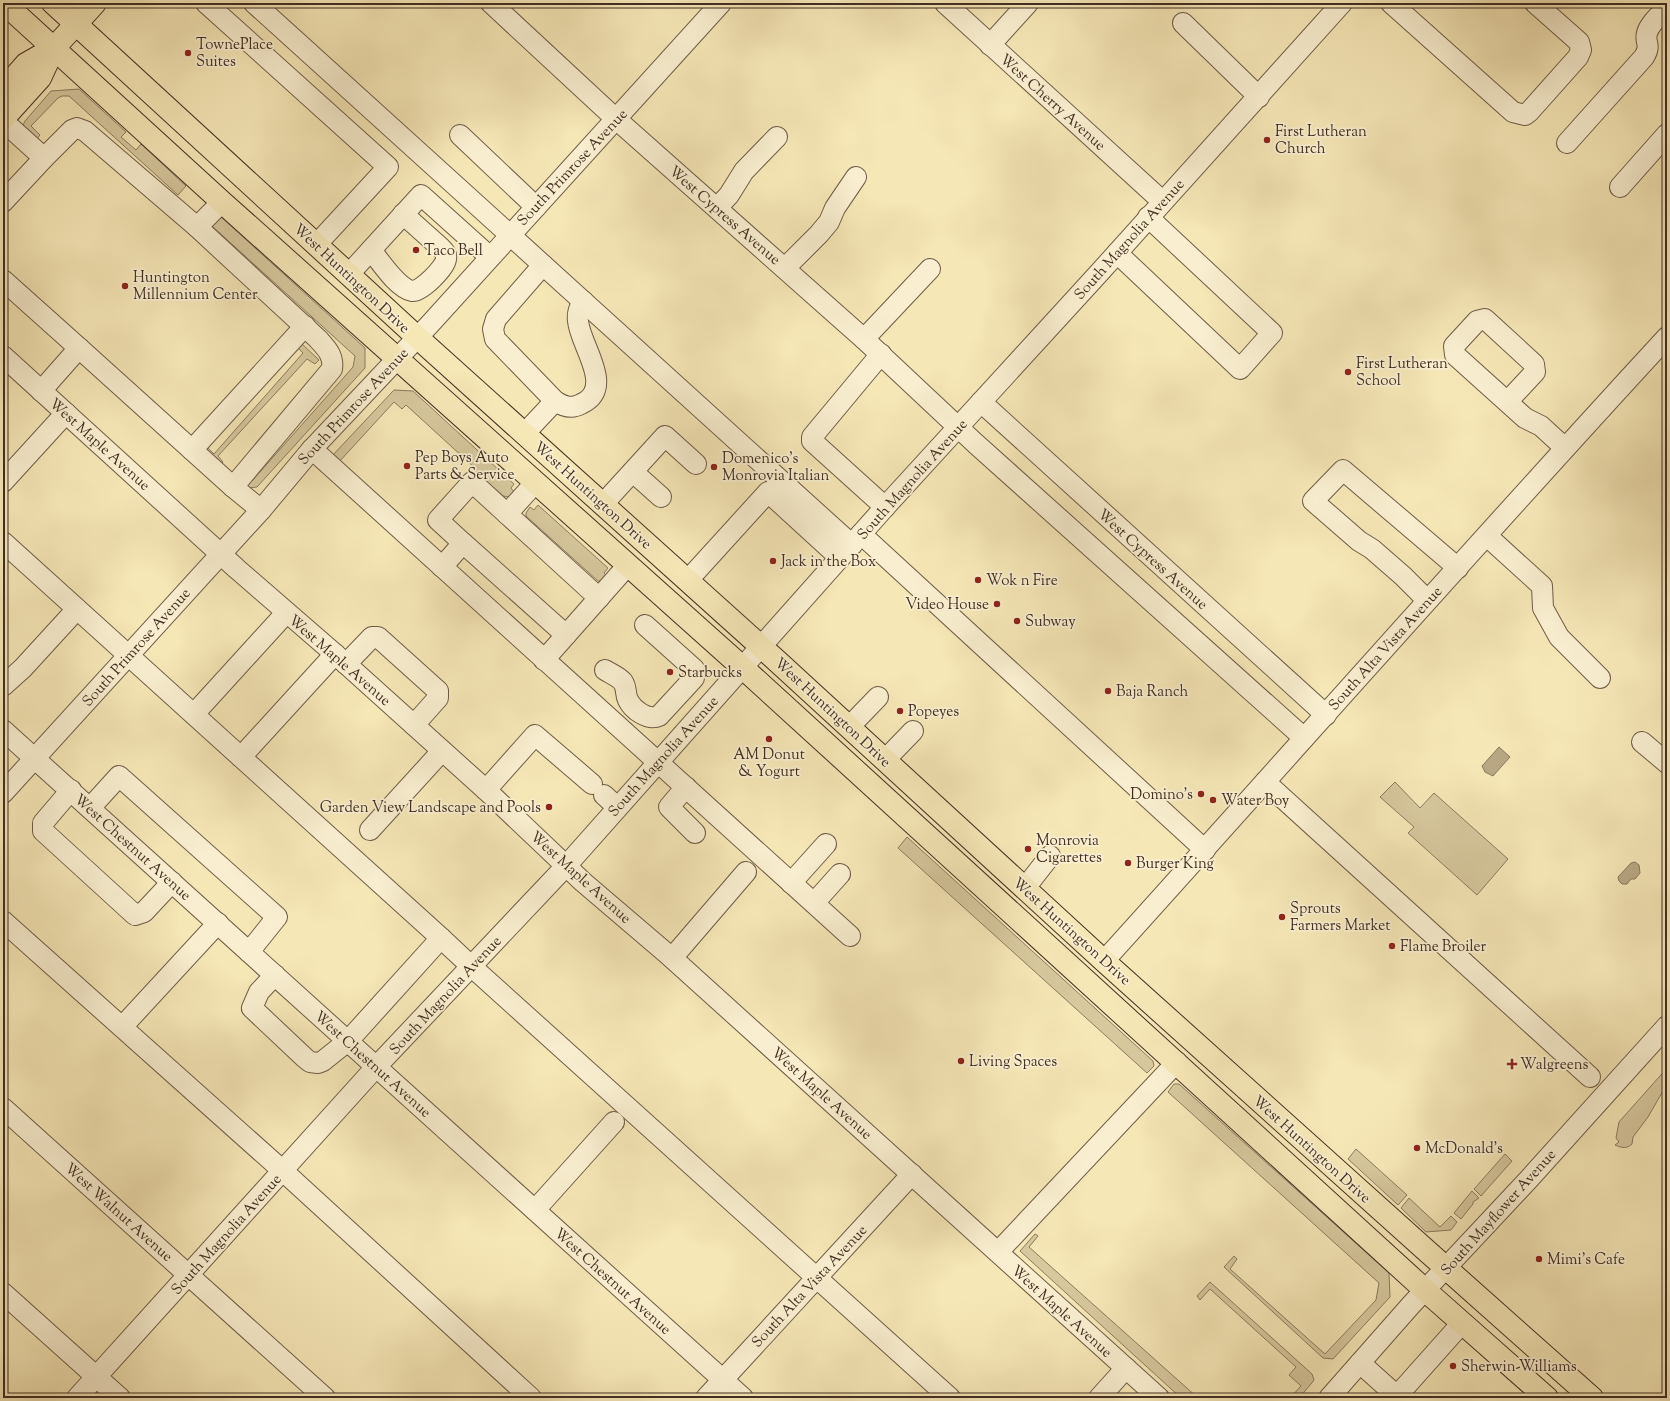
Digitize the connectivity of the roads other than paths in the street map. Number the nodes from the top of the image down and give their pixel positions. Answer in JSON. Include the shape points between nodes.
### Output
{"nodes":[{"id":1,"x":4,"y":3,"type":"edge"},
{"id":2,"x":53,"y":3,"type":"edge"},
{"id":3,"x":95,"y":3,"type":"edge"},
{"id":4,"x":206,"y":3,"type":"edge"},
{"id":5,"x":254,"y":3,"type":"edge"},
{"id":6,"x":491,"y":3,"type":"edge"},
{"id":7,"x":721,"y":3,"type":"edge"},
{"id":8,"x":945,"y":3,"type":"edge"},
{"id":9,"x":1028,"y":3,"type":"edge"},
{"id":10,"x":1342,"y":3,"type":"edge"},
{"id":11,"x":1391,"y":3,"type":"edge"},
{"id":12,"x":1535,"y":3,"type":"edge"},
{"id":13,"x":1667,"y":8,"type":"edge"},
{"id":14,"x":1183,"y":23,"type":"dead end"},
{"id":15,"x":76,"y":24,"type":"junction"},
{"id":16,"x":990,"y":45,"type":"junction"},
{"id":17,"x":54,"y":48,"type":"junction"},
{"id":18,"x":3,"y":90,"type":"edge"},
{"id":19,"x":1259,"y":96,"type":"junction"},
{"id":20,"x":3,"y":120,"type":"edge"},
{"id":21,"x":616,"y":120,"type":"junction"},
{"id":22,"x":1667,"y":134,"type":"edge"},
{"id":23,"x":460,"y":135,"type":"dead end"},
{"id":24,"x":777,"y":137,"type":"dead end"},
{"id":25,"x":1567,"y":143,"type":"dead end"},
{"id":26,"x":44,"y":158,"type":"junction"},
{"id":27,"x":856,"y":177,"type":"dead end"},
{"id":28,"x":1620,"y":188,"type":"dead end"},
{"id":29,"x":1162,"y":201,"type":"junction"},
{"id":30,"x":3,"y":202,"type":"edge"},
{"id":31,"x":222,"y":202,"type":"junction"},
{"id":32,"x":536,"y":207,"type":"junction"},
{"id":33,"x":717,"y":208,"type":"junction"},
{"id":34,"x":403,"y":214,"type":"junction"},
{"id":35,"x":1148,"y":217,"type":"junction"},
{"id":36,"x":197,"y":227,"type":"junction"},
{"id":37,"x":510,"y":235,"type":"junction"},
{"id":38,"x":316,"y":244,"type":"junction"},
{"id":39,"x":371,"y":250,"type":"junction"},
{"id":40,"x":1117,"y":253,"type":"junction"},
{"id":41,"x":490,"y":257,"type":"junction"},
{"id":42,"x":543,"y":265,"type":"junction"},
{"id":43,"x":785,"y":268,"type":"junction"},
{"id":44,"x":930,"y":269,"type":"dead end"},
{"id":45,"x":349,"y":274,"type":"junction"},
{"id":46,"x":3,"y":280,"type":"edge"},
{"id":47,"x":583,"y":301,"type":"junction"},
{"id":48,"x":305,"y":326,"type":"junction"},
{"id":49,"x":1667,"y":337,"type":"edge"},
{"id":50,"x":418,"y":338,"type":"junction"},
{"id":51,"x":864,"y":339,"type":"junction"},
{"id":52,"x":79,"y":348,"type":"junction"},
{"id":53,"x":881,"y":354,"type":"junction"},
{"id":54,"x":3,"y":356,"type":"edge"},
{"id":55,"x":397,"y":359,"type":"junction"},
{"id":56,"x":41,"y":390,"type":"junction"},
{"id":57,"x":555,"y":401,"type":"junction"},
{"id":58,"x":981,"y":402,"type":"junction"},
{"id":59,"x":1507,"y":402,"type":"dead end"},
{"id":60,"x":66,"y":413,"type":"junction"},
{"id":61,"x":958,"y":428,"type":"junction"},
{"id":62,"x":524,"y":434,"type":"junction"},
{"id":63,"x":1565,"y":448,"type":"junction"},
{"id":64,"x":312,"y":449,"type":"junction"},
{"id":65,"x":192,"y":450,"type":"junction"},
{"id":66,"x":696,"y":464,"type":"dead end"},
{"id":67,"x":633,"y":472,"type":"junction"},
{"id":68,"x":3,"y":482,"type":"edge"},
{"id":69,"x":535,"y":483,"type":"junction"},
{"id":70,"x":233,"y":487,"type":"junction"},
{"id":71,"x":662,"y":497,"type":"dead end"},
{"id":72,"x":603,"y":504,"type":"junction"},
{"id":73,"x":885,"y":507,"type":"junction"},
{"id":74,"x":261,"y":510,"type":"junction"},
{"id":75,"x":508,"y":514,"type":"junction"},
{"id":76,"x":1487,"y":536,"type":"junction"},
{"id":77,"x":3,"y":542,"type":"edge"},
{"id":78,"x":463,"y":543,"type":"junction"},
{"id":79,"x":851,"y":545,"type":"junction"},
{"id":80,"x":221,"y":554,"type":"junction"},
{"id":81,"x":628,"y":565,"type":"junction"},
{"id":82,"x":442,"y":567,"type":"junction"},
{"id":83,"x":1458,"y":568,"type":"junction"},
{"id":84,"x":688,"y":580,"type":"junction"},
{"id":85,"x":599,"y":598,"type":"junction"},
{"id":86,"x":1427,"y":600,"type":"junction"},
{"id":87,"x":77,"y":609,"type":"junction"},
{"id":88,"x":286,"y":613,"type":"junction"},
{"id":89,"x":645,"y":625,"type":"dead end"},
{"id":90,"x":566,"y":635,"type":"junction"},
{"id":91,"x":761,"y":646,"type":"junction"},
{"id":92,"x":129,"y":656,"type":"junction"},
{"id":93,"x":340,"y":659,"type":"junction"},
{"id":94,"x":544,"y":660,"type":"junction"},
{"id":95,"x":742,"y":667,"type":"junction"},
{"id":96,"x":605,"y":670,"type":"dead end"},
{"id":97,"x":1600,"y":678,"type":"dead end"},
{"id":98,"x":3,"y":686,"type":"edge"},
{"id":99,"x":878,"y":697,"type":"dead end"},
{"id":100,"x":194,"y":714,"type":"junction"},
{"id":101,"x":1326,"y":715,"type":"junction"},
{"id":102,"x":414,"y":725,"type":"junction"},
{"id":103,"x":849,"y":727,"type":"junction"},
{"id":104,"x":3,"y":730,"type":"edge"},
{"id":105,"x":912,"y":731,"type":"dead end"},
{"id":106,"x":1304,"y":738,"type":"junction"},
{"id":107,"x":1642,"y":742,"type":"dead end"},
{"id":108,"x":442,"y":751,"type":"junction"},
{"id":109,"x":241,"y":757,"type":"junction"},
{"id":110,"x":35,"y":759,"type":"junction"},
{"id":111,"x":885,"y":760,"type":"junction"},
{"id":112,"x":658,"y":763,"type":"junction"},
{"id":113,"x":1667,"y":763,"type":"edge"},
{"id":114,"x":1265,"y":782,"type":"junction"},
{"id":115,"x":686,"y":788,"type":"junction"},
{"id":116,"x":71,"y":790,"type":"junction"},
{"id":117,"x":486,"y":790,"type":"junction"},
{"id":118,"x":3,"y":793,"type":"edge"},
{"id":119,"x":604,"y":795,"type":"junction"},
{"id":120,"x":90,"y":808,"type":"junction"},
{"id":121,"x":370,"y":830,"type":"dead end"},
{"id":122,"x":695,"y":833,"type":"dead end"},
{"id":123,"x":826,"y":844,"type":"dead end"},
{"id":124,"x":1205,"y":850,"type":"junction"},
{"id":125,"x":1050,"y":856,"type":"dead end"},
{"id":126,"x":566,"y":866,"type":"junction"},
{"id":127,"x":746,"y":872,"type":"dead end"},
{"id":128,"x":840,"y":874,"type":"dead end"},
{"id":129,"x":172,"y":882,"type":"junction"},
{"id":130,"x":791,"y":883,"type":"junction"},
{"id":131,"x":1025,"y":888,"type":"junction"},
{"id":132,"x":814,"y":903,"type":"junction"},
{"id":133,"x":1014,"y":915,"type":"junction"},
{"id":134,"x":3,"y":921,"type":"edge"},
{"id":135,"x":218,"y":923,"type":"junction"},
{"id":136,"x":850,"y":936,"type":"dead end"},
{"id":137,"x":441,"y":938,"type":"junction"},
{"id":138,"x":249,"y":952,"type":"junction"},
{"id":139,"x":672,"y":958,"type":"junction"},
{"id":140,"x":1104,"y":961,"type":"junction"},
{"id":141,"x":472,"y":967,"type":"junction"},
{"id":142,"x":275,"y":975,"type":"junction"},
{"id":143,"x":1667,"y":1026,"type":"edge"},
{"id":144,"x":122,"y":1027,"type":"junction"},
{"id":145,"x":1141,"y":1030,"type":"junction"},
{"id":146,"x":348,"y":1041,"type":"junction"},
{"id":147,"x":1177,"y":1062,"type":"junction"},
{"id":148,"x":376,"y":1067,"type":"junction"},
{"id":149,"x":1590,"y":1077,"type":"dead end"},
{"id":150,"x":1234,"y":1078,"type":"junction"},
{"id":151,"x":3,"y":1108,"type":"edge"},
{"id":152,"x":614,"y":1122,"type":"dead end"},
{"id":153,"x":283,"y":1171,"type":"junction"},
{"id":154,"x":912,"y":1174,"type":"junction"},
{"id":155,"x":535,"y":1210,"type":"junction"},
{"id":156,"x":998,"y":1252,"type":"junction"},
{"id":157,"x":1446,"y":1269,"type":"junction"},
{"id":158,"x":189,"y":1275,"type":"junction"},
{"id":159,"x":817,"y":1278,"type":"junction"},
{"id":160,"x":1426,"y":1290,"type":"junction"},
{"id":161,"x":3,"y":1293,"type":"edge"},
{"id":162,"x":1462,"y":1323,"type":"junction"},
{"id":163,"x":1360,"y":1362,"type":"junction"},
{"id":164,"x":1126,"y":1368,"type":"junction"},
{"id":165,"x":96,"y":1377,"type":"junction"},
{"id":166,"x":723,"y":1380,"type":"junction"},
{"id":167,"x":1536,"y":1394,"type":"edge"},
{"id":168,"x":1154,"y":1396,"type":"edge"},
{"id":169,"x":1398,"y":1397,"type":"edge"},
{"id":170,"x":77,"y":1398,"type":"edge"},
{"id":171,"x":120,"y":1398,"type":"edge"},
{"id":172,"x":325,"y":1398,"type":"edge"},
{"id":173,"x":531,"y":1398,"type":"edge"},
{"id":174,"x":706,"y":1398,"type":"edge"},
{"id":175,"x":743,"y":1398,"type":"edge"},
{"id":176,"x":950,"y":1398,"type":"edge"},
{"id":177,"x":1099,"y":1398,"type":"edge"},
{"id":178,"x":1329,"y":1398,"type":"edge"},
{"id":179,"x":1592,"y":1398,"type":"edge"}],
"edges":[{"from":1,"to":17,"type":"main road","name":"West Huntington Drive"},
{"from":2,"to":15,"type":"main road","name":"West Huntington Drive"},
{"from":3,"to":15,"type":"main road"},
{"from":4,"to":38,"type":"street","via":[[388,167]]},
{"from":5,"to":37,"type":"street"},
{"from":6,"to":21,"type":"street","name":"West Cypress Avenue"},
{"from":7,"to":21,"type":"street","name":"South Primrose Avenue"},
{"from":8,"to":16,"type":"street","name":"West Cherry Avenue"},
{"from":9,"to":16,"type":"street"},
{"from":10,"to":19,"type":"street","name":"South Magnolia Avenue"},
{"from":11,"to":12,"type":"street","via":[[1513,112],[1525,114],[1578,57],[1581,50],[1579,42]]},
{"from":13,"to":25,"type":"street","via":[[1650,26],[1647,34],[1649,48],[1644,57]]},
{"from":14,"to":19,"type":"street"},
{"from":15,"to":17,"type":"main road"},
{"from":15,"to":38,"type":"main road","name":"West Huntington Drive"},
{"from":16,"to":29,"type":"street","name":"West Cherry Avenue"},
{"from":17,"to":18,"type":"main road","via":[[26,64]]},
{"from":17,"to":20,"type":"main road","via":[[40,78]]},
{"from":17,"to":31,"type":"main road","name":"West Huntington Drive"},
{"from":19,"to":29,"type":"street","name":"South Magnolia Avenue"},
{"from":20,"to":26,"type":"street"},
{"from":21,"to":32,"type":"street","name":"South Primrose Avenue"},
{"from":21,"to":33,"type":"street","name":"West Cypress Avenue"},
{"from":22,"to":28,"type":"street"},
{"from":23,"to":32,"type":"street"},
{"from":24,"to":33,"type":"street","via":[[744,171],[729,195]]},
{"from":26,"to":30,"type":"street"},
{"from":26,"to":36,"type":"street","via":[[72,130],[85,130]]},
{"from":27,"to":43,"type":"street","via":[[835,208],[829,222]]},
{"from":29,"to":35,"type":"street","name":"South Magnolia Avenue"},
{"from":31,"to":36,"type":"street"},
{"from":31,"to":55,"type":"main road","name":"West Huntington Drive"},
{"from":32,"to":37,"type":"street","name":"South Primrose Avenue"},
{"from":33,"to":43,"type":"street","name":"West Cypress Avenue"},
{"from":34,"to":39,"type":"street"},
{"from":34,"to":39,"type":"street","via":[[445,253],[442,268],[422,288],[417,291],[411,290],[396,281]]},
{"from":34,"to":41,"type":"street","via":[[421,195]]},
{"from":35,"to":40,"type":"street","name":"South Magnolia Avenue"},
{"from":35,"to":40,"type":"street","via":[[1272,333],[1240,369]]},
{"from":36,"to":48,"type":"street"},
{"from":37,"to":41,"type":"street","name":"South Primrose Avenue"},
{"from":37,"to":42,"type":"street"},
{"from":38,"to":45,"type":"main road","name":"West Huntington Drive"},
{"from":39,"to":45,"type":"street"},
{"from":40,"to":58,"type":"street","name":"South Magnolia Avenue"},
{"from":41,"to":50,"type":"street","name":"South Primrose Avenue"},
{"from":42,"to":47,"type":"street"},
{"from":42,"to":57,"type":"street","via":[[496,319],[493,329],[495,339]]},
{"from":43,"to":51,"type":"street","name":"West Cypress Avenue"},
{"from":44,"to":51,"type":"street"},
{"from":45,"to":50,"type":"main road","name":"West Huntington Drive"},
{"from":46,"to":52,"type":"street"},
{"from":47,"to":57,"type":"street","via":[[579,308],[578,323],[597,382],[591,397],[578,406],[562,406]]},
{"from":47,"to":79,"type":"street"},
{"from":48,"to":65,"type":"street"},
{"from":48,"to":70,"type":"street","via":[[331,354],[332,369]]},
{"from":49,"to":63,"type":"street","name":"South Alta Vista Avenue"},
{"from":50,"to":55,"type":"street","name":"South Primrose Avenue"},
{"from":50,"to":62,"type":"main road","name":"West Huntington Drive"},
{"from":51,"to":53,"type":"street","name":"West Cypress Avenue"},
{"from":52,"to":56,"type":"street"},
{"from":52,"to":65,"type":"street"},
{"from":53,"to":61,"type":"street","name":"West Cypress Avenue"},
{"from":53,"to":73,"type":"street","via":[[812,436],[812,441]]},
{"from":54,"to":56,"type":"street","name":"West Maple Avenue"},
{"from":55,"to":64,"type":"street","name":"South Primrose Avenue"},
{"from":55,"to":69,"type":"main road","name":"West Huntington Drive"},
{"from":56,"to":60,"type":"street","name":"West Maple Avenue"},
{"from":57,"to":62,"type":"street"},
{"from":58,"to":61,"type":"street","name":"South Magnolia Avenue"},
{"from":58,"to":101,"type":"street","name":"West Cypress Avenue"},
{"from":59,"to":63,"type":"street","via":[[1525,418],[1541,426]]},
{"from":60,"to":68,"type":"street"},
{"from":60,"to":80,"type":"street","name":"West Maple Avenue"},
{"from":61,"to":73,"type":"street","name":"South Magnolia Avenue"},
{"from":61,"to":106,"type":"street","name":"West Cypress Avenue"},
{"from":62,"to":72,"type":"main road","name":"West Huntington Drive"},
{"from":63,"to":76,"type":"street","name":"South Alta Vista Avenue"},
{"from":64,"to":74,"type":"street","name":"South Primrose Avenue"},
{"from":64,"to":82,"type":"street"},
{"from":65,"to":70,"type":"street"},
{"from":66,"to":67,"type":"street","via":[[665,436]]},
{"from":67,"to":71,"type":"street"},
{"from":67,"to":72,"type":"street"},
{"from":69,"to":75,"type":"street"},
{"from":69,"to":81,"type":"main road","name":"West Huntington Drive"},
{"from":70,"to":74,"type":"street"},
{"from":72,"to":84,"type":"main road","name":"West Huntington Drive"},
{"from":73,"to":79,"type":"street","name":"South Magnolia Avenue"},
{"from":74,"to":80,"type":"street","name":"South Primrose Avenue"},
{"from":75,"to":78,"type":"street","via":[[472,482],[438,520]]},
{"from":75,"to":85,"type":"street"},
{"from":76,"to":83,"type":"street","name":"South Alta Vista Avenue"},
{"from":76,"to":97,"type":"street","via":[[1542,586],[1543,608],[1559,637]]},
{"from":77,"to":87,"type":"street"},
{"from":78,"to":82,"type":"street"},
{"from":78,"to":90,"type":"street"},
{"from":79,"to":84,"type":"street","via":[[768,492]]},
{"from":79,"to":91,"type":"street","name":"South Magnolia Avenue"},
{"from":79,"to":124,"type":"street"},
{"from":80,"to":88,"type":"street","name":"West Maple Avenue"},
{"from":80,"to":92,"type":"street","name":"South Primrose Avenue"},
{"from":81,"to":85,"type":"street"},
{"from":81,"to":95,"type":"main road","name":"West Huntington Drive"},
{"from":82,"to":94,"type":"street"},
{"from":83,"to":86,"type":"street","name":"South Alta Vista Avenue"},
{"from":83,"to":86,"type":"street","via":[[1343,470],[1313,501],[1359,541],[1377,553]]},
{"from":84,"to":91,"type":"main road","name":"West Huntington Drive"},
{"from":85,"to":90,"type":"street"},
{"from":86,"to":101,"type":"street","name":"South Alta Vista Avenue"},
{"from":87,"to":92,"type":"street"},
{"from":87,"to":98,"type":"street"},
{"from":88,"to":93,"type":"street","name":"West Maple Avenue"},
{"from":88,"to":100,"type":"street"},
{"from":89,"to":96,"type":"street","via":[[694,669],[694,678],[659,716],[650,717],[634,708],[628,700],[624,683]]},
{"from":90,"to":94,"type":"street"},
{"from":91,"to":95,"type":"street","name":"South Magnolia Avenue"},
{"from":91,"to":103,"type":"main road","name":"West Huntington Drive"},
{"from":92,"to":100,"type":"street"},
{"from":92,"to":110,"type":"street","name":"South Primrose Avenue"},
{"from":93,"to":102,"type":"street","name":"West Maple Avenue"},
{"from":93,"to":102,"type":"street","via":[[372,637],[378,637],[438,690],[438,698]]},
{"from":93,"to":109,"type":"street"},
{"from":94,"to":112,"type":"street"},
{"from":95,"to":112,"type":"street","name":"South Magnolia Avenue"},
{"from":95,"to":133,"type":"main road","name":"West Huntington Drive"},
{"from":99,"to":103,"type":"street"},
{"from":100,"to":109,"type":"street"},
{"from":101,"to":106,"type":"street","name":"South Alta Vista Avenue"},
{"from":102,"to":108,"type":"street","name":"West Maple Avenue"},
{"from":103,"to":111,"type":"main road","name":"West Huntington Drive"},
{"from":104,"to":110,"type":"street","name":"West Chestnut Avenue"},
{"from":105,"to":111,"type":"street"},
{"from":106,"to":114,"type":"street","name":"South Alta Vista Avenue"},
{"from":107,"to":113,"type":"street"},
{"from":108,"to":117,"type":"street","name":"West Maple Avenue"},
{"from":108,"to":121,"type":"street"},
{"from":109,"to":137,"type":"street"},
{"from":110,"to":116,"type":"street","name":"West Chestnut Avenue"},
{"from":110,"to":118,"type":"street","name":"South Primrose Avenue"},
{"from":111,"to":131,"type":"main road","name":"West Huntington Drive"},
{"from":112,"to":115,"type":"street"},
{"from":112,"to":119,"type":"street","name":"South Magnolia Avenue"},
{"from":114,"to":124,"type":"street","name":"South Alta Vista Avenue"},
{"from":114,"to":149,"type":"street"},
{"from":115,"to":122,"type":"street","via":[[669,807]]},
{"from":115,"to":130,"type":"street"},
{"from":116,"to":120,"type":"street","name":"West Chestnut Avenue"},
{"from":116,"to":129,"type":"street","via":[[43,823],[43,830],[135,915],[144,912]]},
{"from":117,"to":119,"type":"street","via":[[535,735]]},
{"from":117,"to":126,"type":"street","name":"West Maple Avenue"},
{"from":119,"to":126,"type":"street","name":"South Magnolia Avenue"},
{"from":120,"to":129,"type":"street","name":"West Chestnut Avenue"},
{"from":120,"to":138,"type":"street","via":[[119,776],[277,917]]},
{"from":123,"to":130,"type":"street"},
{"from":124,"to":140,"type":"street","name":"South Alta Vista Avenue"},
{"from":125,"to":131,"type":"street"},
{"from":126,"to":139,"type":"street","name":"West Maple Avenue"},
{"from":126,"to":141,"type":"street","name":"South Magnolia Avenue"},
{"from":127,"to":139,"type":"street"},
{"from":128,"to":132,"type":"street"},
{"from":129,"to":135,"type":"street","name":"West Chestnut Avenue"},
{"from":130,"to":132,"type":"street"},
{"from":131,"to":140,"type":"main road","name":"West Huntington Drive"},
{"from":132,"to":136,"type":"street"},
{"from":133,"to":140,"type":"main road","via":[[1039,923],[1080,961]]},
{"from":133,"to":145,"type":"main road","name":"West Huntington Drive"},
{"from":134,"to":144,"type":"street"},
{"from":135,"to":138,"type":"street","name":"West Chestnut Avenue"},
{"from":135,"to":144,"type":"street"},
{"from":137,"to":141,"type":"street"},
{"from":137,"to":146,"type":"street"},
{"from":138,"to":142,"type":"street","name":"West Chestnut Avenue"},
{"from":139,"to":154,"type":"street","name":"West Maple Avenue"},
{"from":140,"to":150,"type":"main road","name":"West Huntington Drive"},
{"from":141,"to":148,"type":"street","name":"South Magnolia Avenue"},
{"from":141,"to":159,"type":"street"},
{"from":142,"to":146,"type":"street","name":"West Chestnut Avenue"},
{"from":142,"to":146,"type":"street","via":[[259,992],[252,1008],[305,1058],[318,1063]]},
{"from":143,"to":157,"type":"street","name":"South Mayflower Avenue"},
{"from":144,"to":153,"type":"street"},
{"from":145,"to":147,"type":"main road","name":"West Huntington Drive"},
{"from":145,"to":150,"type":"main road","via":[[1158,1032],[1216,1080],[1227,1081]]},
{"from":146,"to":148,"type":"street","name":"West Chestnut Avenue"},
{"from":147,"to":156,"type":"street"},
{"from":147,"to":160,"type":"main road","name":"West Huntington Drive"},
{"from":148,"to":153,"type":"street","name":"South Magnolia Avenue"},
{"from":148,"to":155,"type":"street","name":"West Chestnut Avenue"},
{"from":150,"to":157,"type":"main road","name":"West Huntington Drive"},
{"from":151,"to":158,"type":"street","name":"West Walnut Avenue"},
{"from":152,"to":155,"type":"street"},
{"from":153,"to":158,"type":"street","name":"South Magnolia Avenue"},
{"from":153,"to":173,"type":"street"},
{"from":154,"to":156,"type":"street","name":"West Maple Avenue"},
{"from":154,"to":159,"type":"street","name":"South Alta Vista Avenue"},
{"from":155,"to":166,"type":"street","name":"West Chestnut Avenue"},
{"from":156,"to":164,"type":"street","name":"West Maple Avenue"},
{"from":157,"to":160,"type":"street","name":"South Mayflower Avenue"},
{"from":157,"to":179,"type":"main road","name":"West Huntington Drive"},
{"from":158,"to":165,"type":"street","name":"South Magnolia Avenue"},
{"from":158,"to":172,"type":"street","name":"West Walnut Avenue"},
{"from":159,"to":166,"type":"street","name":"South Alta Vista Avenue"},
{"from":159,"to":176,"type":"street"},
{"from":160,"to":162,"type":"main road","name":"West Huntington Drive"},
{"from":160,"to":163,"type":"street","name":"South Mayflower Avenue"},
{"from":161,"to":165,"type":"street"},
{"from":162,"to":167,"type":"main road","name":"West Huntington Drive"},
{"from":162,"to":169,"type":"street"},
{"from":163,"to":169,"type":"street"},
{"from":163,"to":178,"type":"street","name":"South Mayflower Avenue"},
{"from":164,"to":168,"type":"street","name":"West Maple Avenue"},
{"from":164,"to":177,"type":"street"},
{"from":165,"to":170,"type":"street","name":"South Magnolia Avenue"},
{"from":165,"to":171,"type":"street"},
{"from":166,"to":174,"type":"street","name":"South Alta Vista Avenue"},
{"from":166,"to":175,"type":"street","name":"West Chestnut Avenue"}]}
